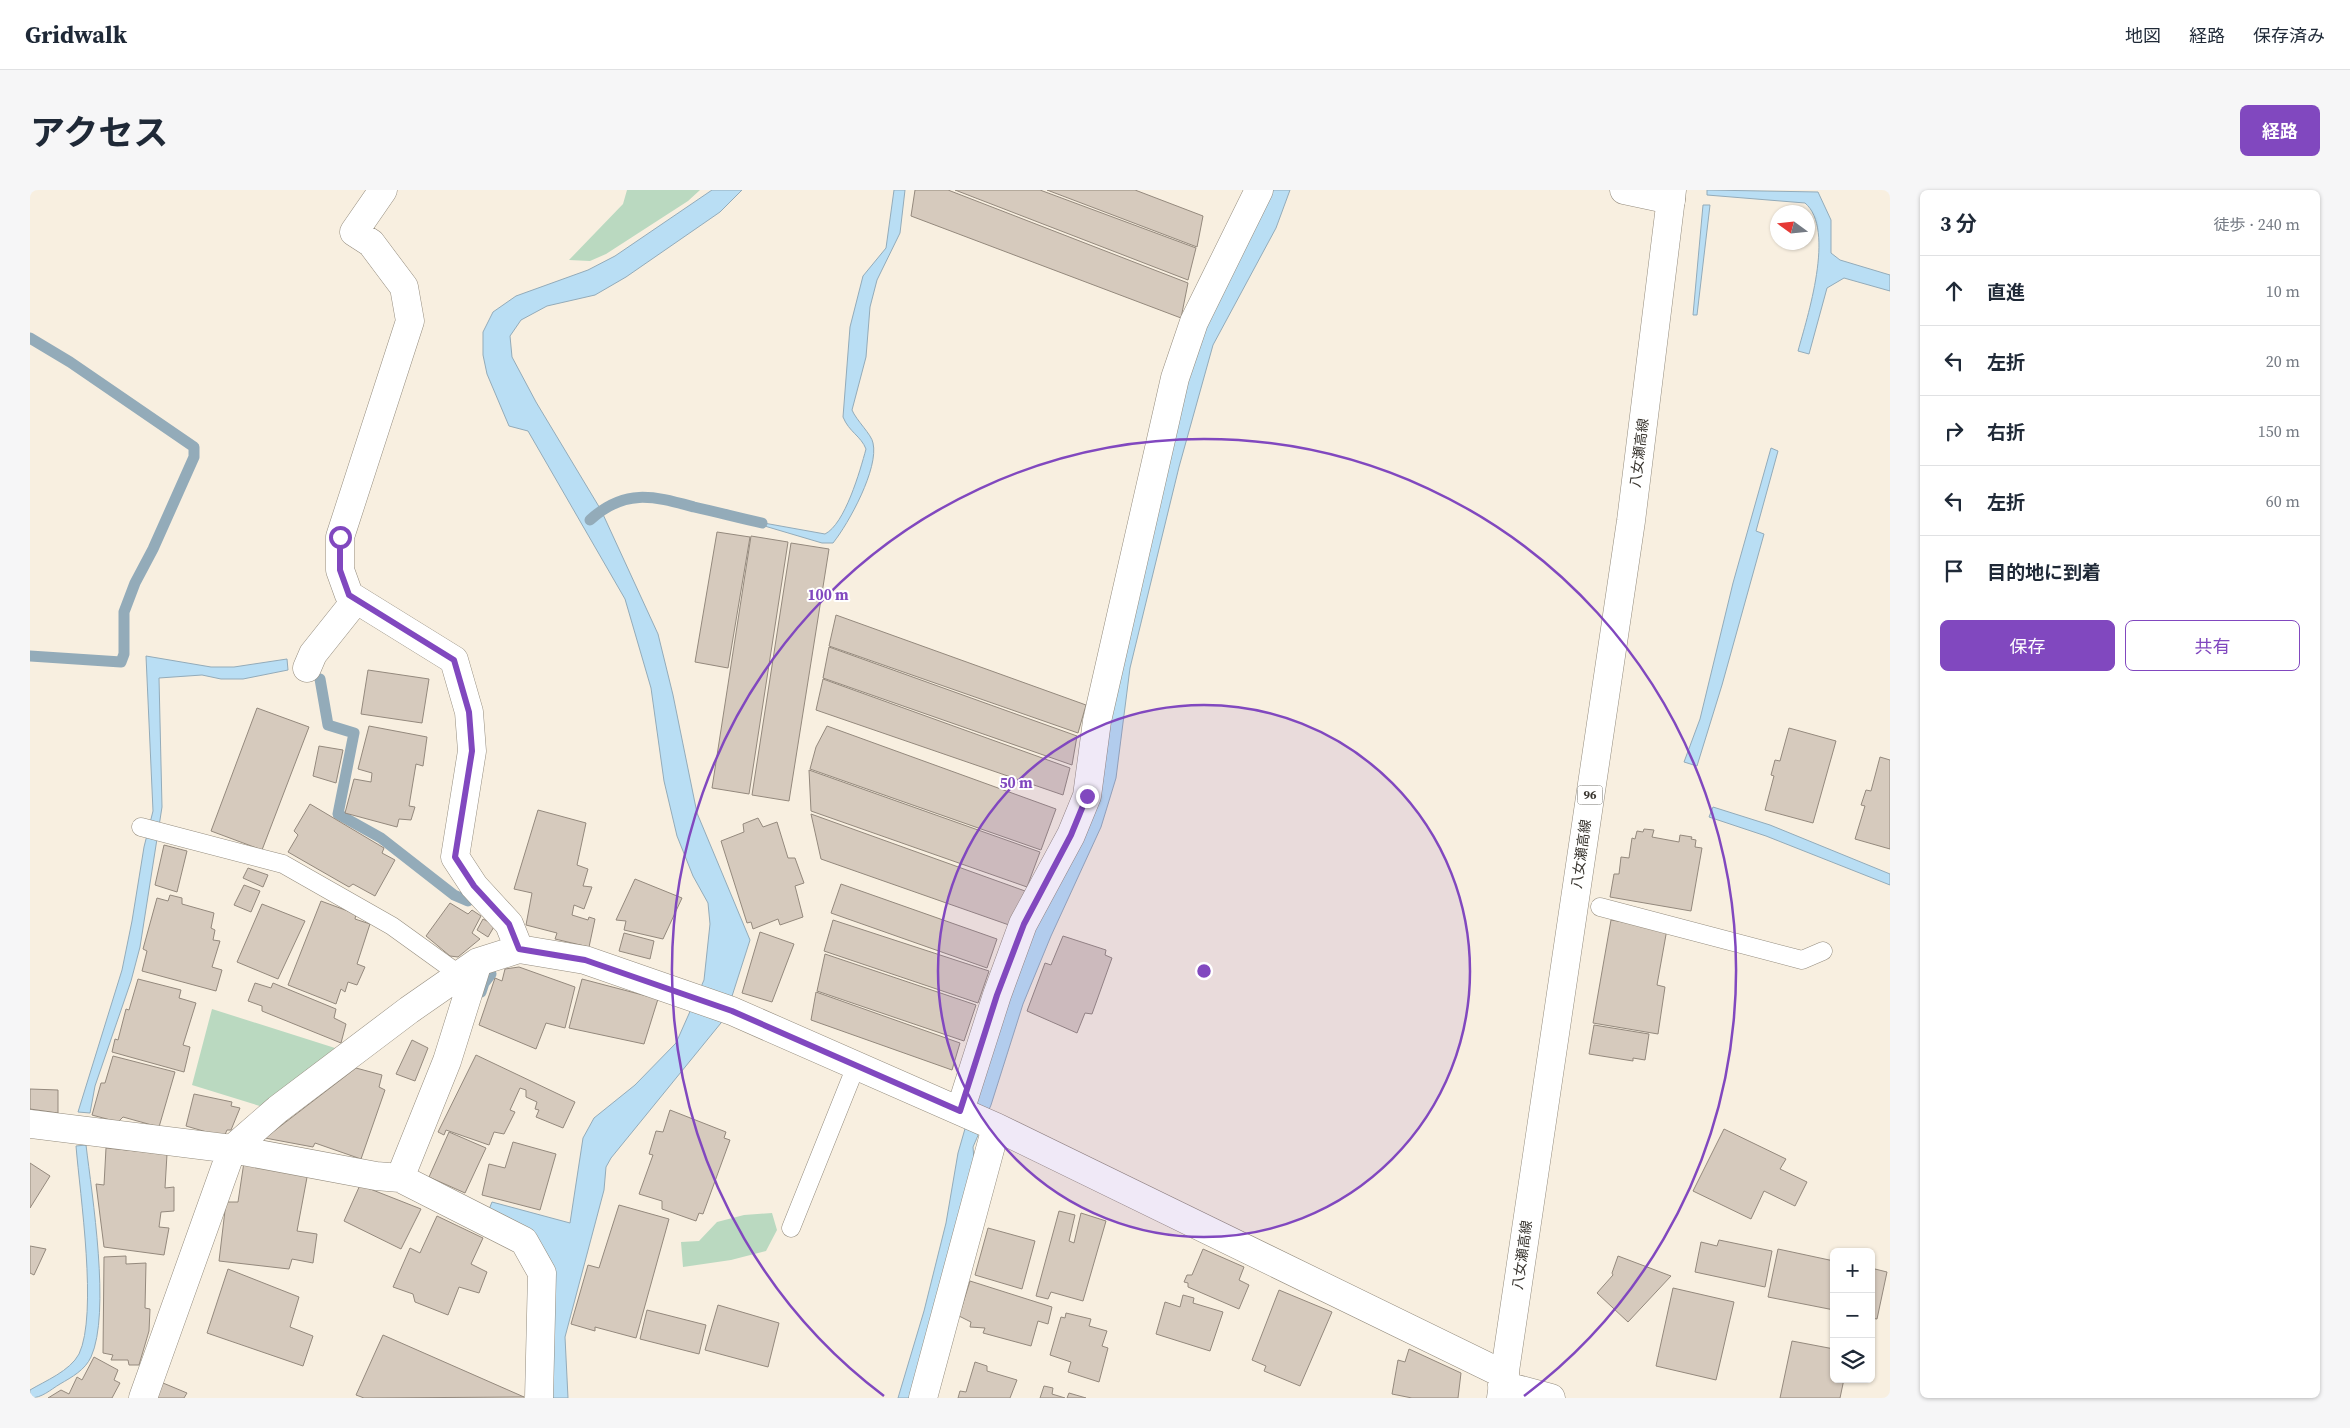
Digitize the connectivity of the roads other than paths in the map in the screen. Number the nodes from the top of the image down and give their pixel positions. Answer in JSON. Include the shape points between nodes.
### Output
{"nodes":[{"id":1,"x":383,"y":190,"type":"edge"},
{"id":2,"x":1259,"y":190,"type":"edge"},
{"id":3,"x":1624,"y":190,"type":"edge"},
{"id":4,"x":1671,"y":195,"type":"edge"},
{"id":5,"x":356,"y":600,"type":"junction"},
{"id":6,"x":306,"y":668,"type":"dead end"},
{"id":7,"x":149,"y":829,"type":"dead end"},
{"id":8,"x":1600,"y":908,"type":"dead end"},
{"id":9,"x":519,"y":949,"type":"junction"},
{"id":10,"x":1823,"y":951,"type":"dead end"},
{"id":11,"x":469,"y":968,"type":"junction"},
{"id":12,"x":856,"y":1066,"type":"junction"},
{"id":13,"x":977,"y":1118,"type":"junction"},
{"id":14,"x":30,"y":1124,"type":"edge"},
{"id":15,"x":232,"y":1149,"type":"junction"},
{"id":16,"x":400,"y":1178,"type":"junction"},
{"id":17,"x":792,"y":1228,"type":"dead end"},
{"id":18,"x":1502,"y":1386,"type":"edge"},
{"id":19,"x":143,"y":1398,"type":"edge"},
{"id":20,"x":539,"y":1398,"type":"edge"},
{"id":21,"x":923,"y":1398,"type":"edge"},
{"id":22,"x":1551,"y":1398,"type":"edge"}],
"edges":[{"from":1,"to":5,"type":"street","via":[[354,232],[371,243],[404,287],[410,321],[340,537],[340,570],[349,595]]},
{"from":2,"to":13,"type":"street","via":[[1194,322],[1175,378],[1097,721],[1087,796],[1071,835],[1024,924],[997,995]]},
{"from":3,"to":4,"type":"street"},
{"from":4,"to":18,"type":"street","name":"八女瀬高線","number":"96","via":[[1631,521]]},
{"from":5,"to":6,"type":"street","via":[[313,654]]},
{"from":5,"to":9,"type":"street","via":[[454,660],[469,712],[472,751],[455,857],[474,886],[509,924]]},
{"from":7,"to":11,"type":"lane","via":[[283,864]]},
{"from":8,"to":10,"type":"lane","via":[[1802,960]]},
{"from":9,"to":11,"type":"street"},
{"from":9,"to":12,"type":"street","via":[[585,960],[697,998]]},
{"from":11,"to":15,"type":"street","via":[[335,1065]]},
{"from":11,"to":16,"type":"street","via":[[447,1061]]},
{"from":12,"to":13,"type":"street"},
{"from":12,"to":17,"type":"lane"},
{"from":13,"to":18,"type":"street"},
{"from":13,"to":21,"type":"street"},
{"from":14,"to":15,"type":"street"},
{"from":15,"to":16,"type":"street"},
{"from":15,"to":19,"type":"street"},
{"from":16,"to":20,"type":"street","via":[[524,1241],[542,1272]]},
{"from":18,"to":22,"type":"street"}]}
